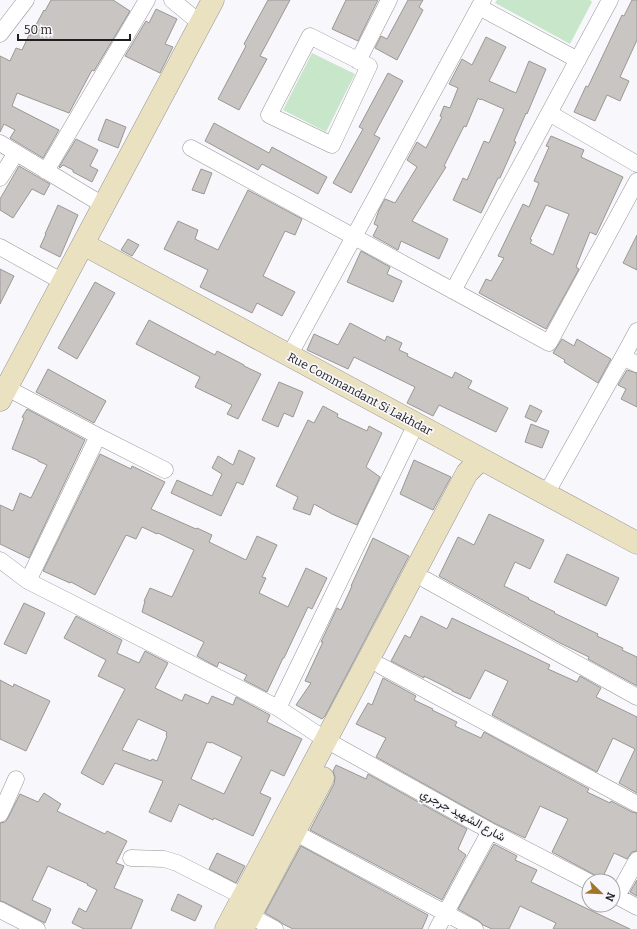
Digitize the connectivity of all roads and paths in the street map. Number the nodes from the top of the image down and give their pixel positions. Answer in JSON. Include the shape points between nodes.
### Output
{"nodes":[{"id":1,"x":26,"y":0,"type":"edge"},
{"id":2,"x":147,"y":0,"type":"edge"},
{"id":3,"x":172,"y":0,"type":"edge"},
{"id":4,"x":213,"y":0,"type":"edge"},
{"id":5,"x":389,"y":0,"type":"edge"},
{"id":6,"x":610,"y":0,"type":"edge"},
{"id":7,"x":481,"y":4,"type":"edge"},
{"id":8,"x":200,"y":23,"type":"junction"},
{"id":9,"x":0,"y":34,"type":"edge"},
{"id":10,"x":578,"y":60,"type":"junction"},
{"id":11,"x":358,"y":61,"type":"junction"},
{"id":12,"x":549,"y":113,"type":"junction"},
{"id":13,"x":0,"y":143,"type":"edge"},
{"id":14,"x":191,"y":148,"type":"dead end"},
{"id":15,"x":16,"y":153,"type":"junction"},
{"id":16,"x":637,"y":164,"type":"edge"},
{"id":17,"x":46,"y":171,"type":"junction"},
{"id":18,"x":0,"y":178,"type":"edge"},
{"id":19,"x":637,"y":182,"type":"edge"},
{"id":20,"x":103,"y":205,"type":"junction"},
{"id":21,"x":354,"y":237,"type":"junction"},
{"id":22,"x":83,"y":244,"type":"junction"},
{"id":23,"x":0,"y":248,"type":"edge"},
{"id":24,"x":62,"y":282,"type":"junction"},
{"id":25,"x":453,"y":291,"type":"junction"},
{"id":26,"x":637,"y":331,"type":"edge"},
{"id":27,"x":289,"y":356,"type":"junction"},
{"id":28,"x":630,"y":360,"type":"edge"},
{"id":29,"x":3,"y":394,"type":"edge"},
{"id":30,"x":416,"y":424,"type":"junction"},
{"id":31,"x":98,"y":436,"type":"junction"},
{"id":32,"x":481,"y":459,"type":"junction"},
{"id":33,"x":165,"y":470,"type":"dead end"},
{"id":34,"x":546,"y":494,"type":"junction"},
{"id":35,"x":637,"y":543,"type":"edge"},
{"id":36,"x":0,"y":560,"type":"edge"},
{"id":37,"x":426,"y":580,"type":"junction"},
{"id":38,"x":28,"y":581,"type":"junction"},
{"id":39,"x":381,"y":666,"type":"junction"},
{"id":40,"x":637,"y":697,"type":"edge"},
{"id":41,"x":278,"y":708,"type":"junction"},
{"id":42,"x":332,"y":743,"type":"junction"},
{"id":43,"x":16,"y":778,"type":"dead end"},
{"id":44,"x":637,"y":804,"type":"edge"},
{"id":45,"x":0,"y":814,"type":"edge"},
{"id":46,"x":490,"y":831,"type":"junction"},
{"id":47,"x":294,"y":832,"type":"junction"},
{"id":48,"x":131,"y":858,"type":"dead end"},
{"id":49,"x":637,"y":860,"type":"edge"},
{"id":50,"x":581,"y":878,"type":"edge"},
{"id":51,"x":621,"y":885,"type":"edge"},
{"id":52,"x":621,"y":898,"type":"edge"},
{"id":53,"x":637,"y":907,"type":"edge"},
{"id":54,"x":0,"y":910,"type":"edge"},
{"id":55,"x":446,"y":913,"type":"junction"},
{"id":56,"x":245,"y":914,"type":"edge"},
{"id":57,"x":37,"y":929,"type":"edge"},
{"id":58,"x":226,"y":929,"type":"edge"},
{"id":59,"x":275,"y":929,"type":"edge"},
{"id":60,"x":437,"y":929,"type":"edge"},
{"id":61,"x":475,"y":929,"type":"edge"}],
"edges":[{"from":1,"to":9,"type":"street"},
{"from":2,"to":17,"type":"street"},
{"from":3,"to":8,"type":"street"},
{"from":4,"to":8,"type":"main road"},
{"from":5,"to":11,"type":"street"},
{"from":6,"to":10,"type":"street"},
{"from":7,"to":10,"type":"street"},
{"from":7,"to":21,"type":"street"},
{"from":8,"to":20,"type":"main road"},
{"from":10,"to":12,"type":"street"},
{"from":11,"to":11,"type":"street","via":[[310,36],[269,115],[332,145],[369,66]]},
{"from":12,"to":16,"type":"street"},
{"from":12,"to":25,"type":"street"},
{"from":13,"to":15,"type":"street"},
{"from":14,"to":21,"type":"street"},
{"from":15,"to":17,"type":"street"},
{"from":15,"to":18,"type":"street"},
{"from":17,"to":20,"type":"street"},
{"from":19,"to":25,"type":"street","via":[[549,343]]},
{"from":20,"to":22,"type":"main road"},
{"from":21,"to":25,"type":"street"},
{"from":21,"to":27,"type":"street"},
{"from":22,"to":24,"type":"main road"},
{"from":22,"to":27,"type":"main road","name":"Rue Commandant Si Lakhdar"},
{"from":23,"to":24,"type":"street"},
{"from":24,"to":29,"type":"main road"},
{"from":26,"to":28,"type":"street"},
{"from":27,"to":30,"type":"main road","name":"Rue Commandant Si Lakhdar"},
{"from":28,"to":34,"type":"street"},
{"from":29,"to":31,"type":"street"},
{"from":30,"to":32,"type":"main road","name":"Rue Commandant Si Lakhdar"},
{"from":30,"to":41,"type":"street"},
{"from":31,"to":33,"type":"street"},
{"from":31,"to":38,"type":"street"},
{"from":32,"to":34,"type":"main road","name":"Rue Commandant Si Lakhdar"},
{"from":32,"to":37,"type":"main road","via":[[479,479]]},
{"from":32,"to":42,"type":"main road","via":[[467,473]]},
{"from":34,"to":35,"type":"main road","name":"Rue Commandant Si Lakhdar"},
{"from":36,"to":38,"type":"street","name":"شارع الشهيد جرجري"},
{"from":37,"to":39,"type":"main road"},
{"from":37,"to":40,"type":"street"},
{"from":38,"to":41,"type":"street","name":"شارع الشهيد جرجري"},
{"from":39,"to":42,"type":"main road"},
{"from":39,"to":44,"type":"street"},
{"from":41,"to":42,"type":"street","name":"شارع الشهيد جرجري"},
{"from":42,"to":46,"type":"street","name":"شارع الشهيد جرجري"},
{"from":42,"to":47,"type":"main road"},
{"from":42,"to":56,"type":"main road"},
{"from":43,"to":45,"type":"street"},
{"from":46,"to":50,"type":"street","name":"شارع الشهيد جرجري"},
{"from":46,"to":55,"type":"street"},
{"from":47,"to":55,"type":"street"},
{"from":47,"to":56,"type":"main road"},
{"from":48,"to":56,"type":"street","via":[[177,863]]},
{"from":49,"to":51,"type":"street"},
{"from":52,"to":53,"type":"street"},
{"from":54,"to":57,"type":"street"},
{"from":55,"to":60,"type":"street"},
{"from":55,"to":61,"type":"street"},
{"from":56,"to":58,"type":"main road"},
{"from":56,"to":59,"type":"street"}]}
